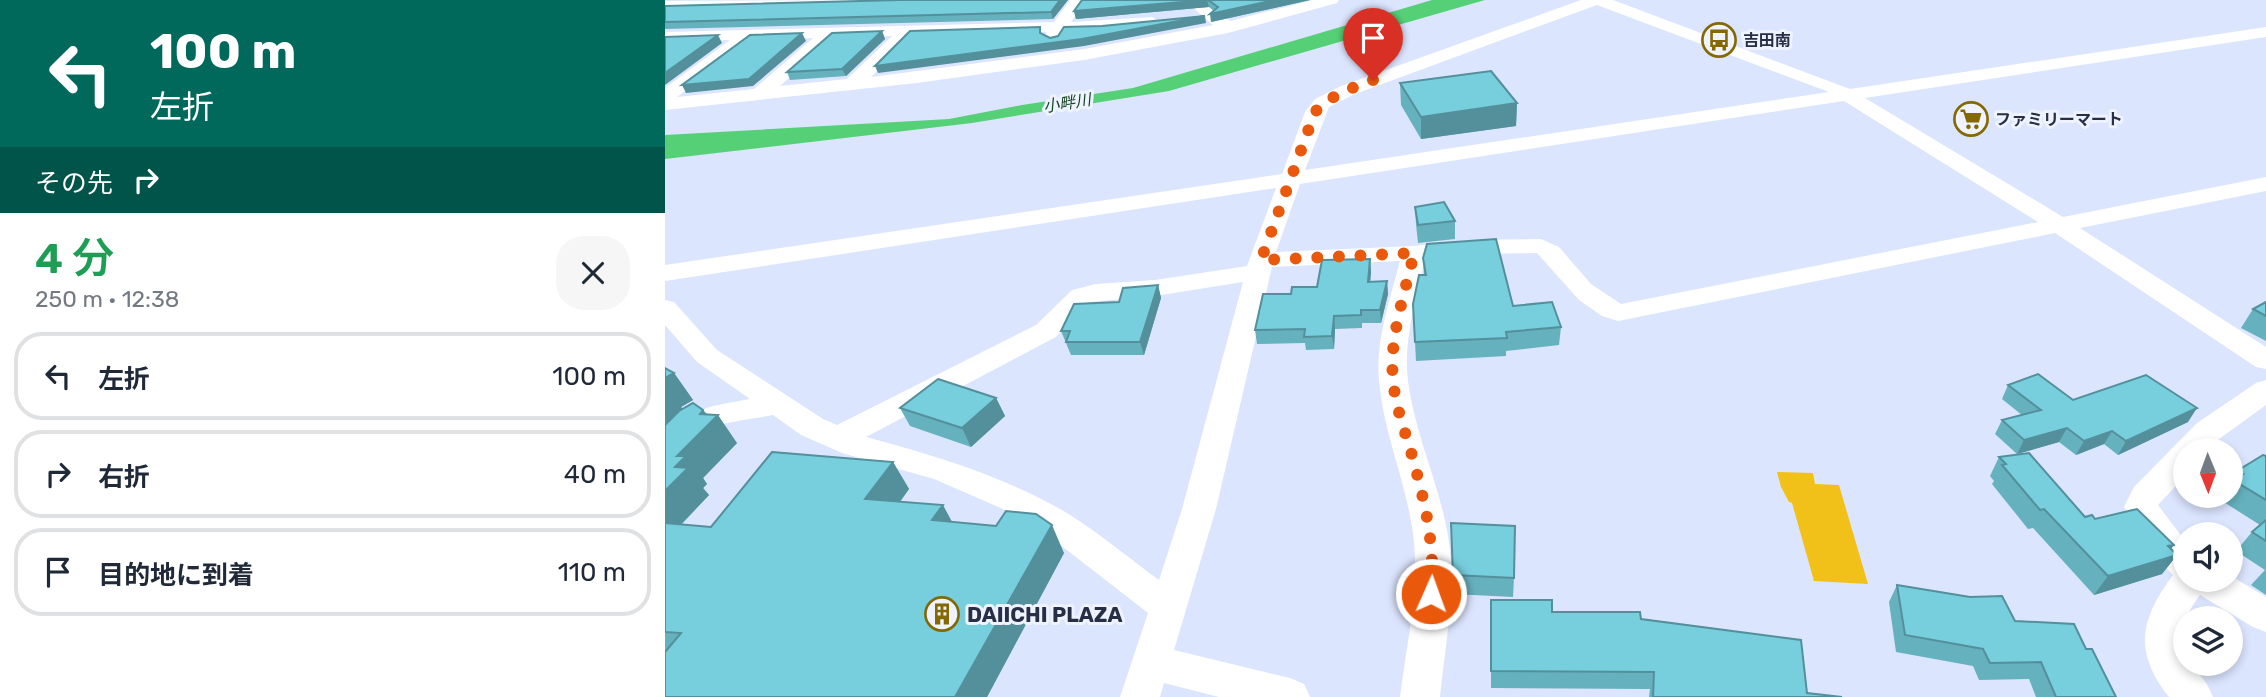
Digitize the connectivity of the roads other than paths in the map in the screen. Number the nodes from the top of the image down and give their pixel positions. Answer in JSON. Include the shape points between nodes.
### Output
{"nodes":[{"id":1,"x":901,"y":0,"type":"edge"},
{"id":2,"x":1078,"y":0,"type":"edge"},
{"id":3,"x":1192,"y":0,"type":"edge"},
{"id":4,"x":1331,"y":0,"type":"edge"},
{"id":5,"x":1597,"y":0,"type":"edge"},
{"id":6,"x":792,"y":1,"type":"edge"},
{"id":7,"x":1288,"y":5,"type":"edge"},
{"id":8,"x":665,"y":6,"type":"edge"},
{"id":9,"x":1209,"y":15,"type":"junction"},
{"id":10,"x":1059,"y":27,"type":"junction"},
{"id":11,"x":1228,"y":28,"type":"junction"},
{"id":12,"x":983,"y":29,"type":"junction"},
{"id":13,"x":907,"y":31,"type":"junction"},
{"id":14,"x":2266,"y":32,"type":"edge"},
{"id":15,"x":829,"y":33,"type":"junction"},
{"id":16,"x":747,"y":35,"type":"junction"},
{"id":17,"x":665,"y":37,"type":"edge"},
{"id":18,"x":1034,"y":63,"type":"junction"},
{"id":19,"x":697,"y":73,"type":"junction"},
{"id":20,"x":665,"y":74,"type":"edge"},
{"id":21,"x":943,"y":74,"type":"junction"},
{"id":22,"x":853,"y":83,"type":"junction"},
{"id":23,"x":760,"y":94,"type":"junction"},
{"id":24,"x":1850,"y":96,"type":"junction"},
{"id":25,"x":665,"y":97,"type":"edge"},
{"id":26,"x":665,"y":104,"type":"edge"},
{"id":27,"x":1289,"y":179,"type":"junction"},
{"id":28,"x":2266,"y":184,"type":"edge"},
{"id":29,"x":2059,"y":225,"type":"junction"},
{"id":30,"x":1414,"y":253,"type":"junction"},
{"id":31,"x":1259,"y":266,"type":"junction"},
{"id":32,"x":665,"y":273,"type":"edge"},
{"id":33,"x":665,"y":308,"type":"edge"},
{"id":34,"x":2266,"y":360,"type":"edge"},
{"id":35,"x":2266,"y":390,"type":"edge"},
{"id":36,"x":777,"y":404,"type":"junction"},
{"id":37,"x":839,"y":438,"type":"junction"},
{"id":38,"x":2201,"y":438,"type":"edge"},
{"id":39,"x":665,"y":454,"type":"edge"},
{"id":40,"x":2173,"y":468,"type":"edge"},
{"id":41,"x":2173,"y":553,"type":"edge"},
{"id":42,"x":2181,"y":592,"type":"edge"},
{"id":43,"x":2227,"y":592,"type":"edge"},
{"id":44,"x":1170,"y":608,"type":"junction"},
{"id":45,"x":2266,"y":616,"type":"edge"},
{"id":46,"x":1146,"y":680,"type":"edge"},
{"id":47,"x":1290,"y":697,"type":"edge"},
{"id":48,"x":1420,"y":697,"type":"edge"},
{"id":49,"x":2193,"y":697,"type":"edge"}],
"edges":[{"from":1,"to":6,"type":"street"},
{"from":2,"to":10,"type":"street"},
{"from":3,"to":9,"type":"street"},
{"from":4,"to":7,"type":"street"},
{"from":5,"to":24,"type":"street"},
{"from":5,"to":27,"type":"street","via":[[1322,103]]},
{"from":6,"to":8,"type":"street"},
{"from":6,"to":16,"type":"street"},
{"from":7,"to":11,"type":"street"},
{"from":9,"to":10,"type":"street"},
{"from":9,"to":11,"type":"street"},
{"from":10,"to":12,"type":"street"},
{"from":10,"to":18,"type":"street"},
{"from":11,"to":18,"type":"street"},
{"from":12,"to":13,"type":"street"},
{"from":12,"to":21,"type":"street"},
{"from":13,"to":15,"type":"street"},
{"from":13,"to":22,"type":"street"},
{"from":14,"to":24,"type":"street"},
{"from":15,"to":16,"type":"street"},
{"from":15,"to":23,"type":"street"},
{"from":16,"to":17,"type":"street"},
{"from":16,"to":19,"type":"street"},
{"from":18,"to":21,"type":"street"},
{"from":19,"to":20,"type":"street"},
{"from":19,"to":25,"type":"street"},
{"from":21,"to":22,"type":"street"},
{"from":22,"to":23,"type":"street"},
{"from":23,"to":26,"type":"street"},
{"from":24,"to":27,"type":"street"},
{"from":24,"to":29,"type":"street"},
{"from":27,"to":31,"type":"street"},
{"from":27,"to":32,"type":"street"},
{"from":28,"to":29,"type":"street"},
{"from":29,"to":30,"type":"street","via":[[1618,313],[1587,293],[1551,250],[1541,246]]},
{"from":29,"to":34,"type":"street"},
{"from":30,"to":31,"type":"street"},
{"from":30,"to":48,"type":"street","via":[[1394,346],[1393,378],[1423,497],[1433,568]]},
{"from":31,"to":37,"type":"street","via":[[1155,288],[1081,296],[1046,331]]},
{"from":31,"to":44,"type":"street"},
{"from":33,"to":36,"type":"street","via":[[707,356]]},
{"from":35,"to":38,"type":"street"},
{"from":36,"to":37,"type":"street"},
{"from":36,"to":39,"type":"street","via":[[710,417],[687,428]]},
{"from":37,"to":44,"type":"street","via":[[944,470],[1015,500],[1057,524]]},
{"from":40,"to":41,"type":"street","via":[[2141,507]]},
{"from":42,"to":49,"type":"street","via":[[2162,629],[2167,661]]},
{"from":43,"to":45,"type":"street"},
{"from":44,"to":46,"type":"street"},
{"from":46,"to":47,"type":"street"}]}
